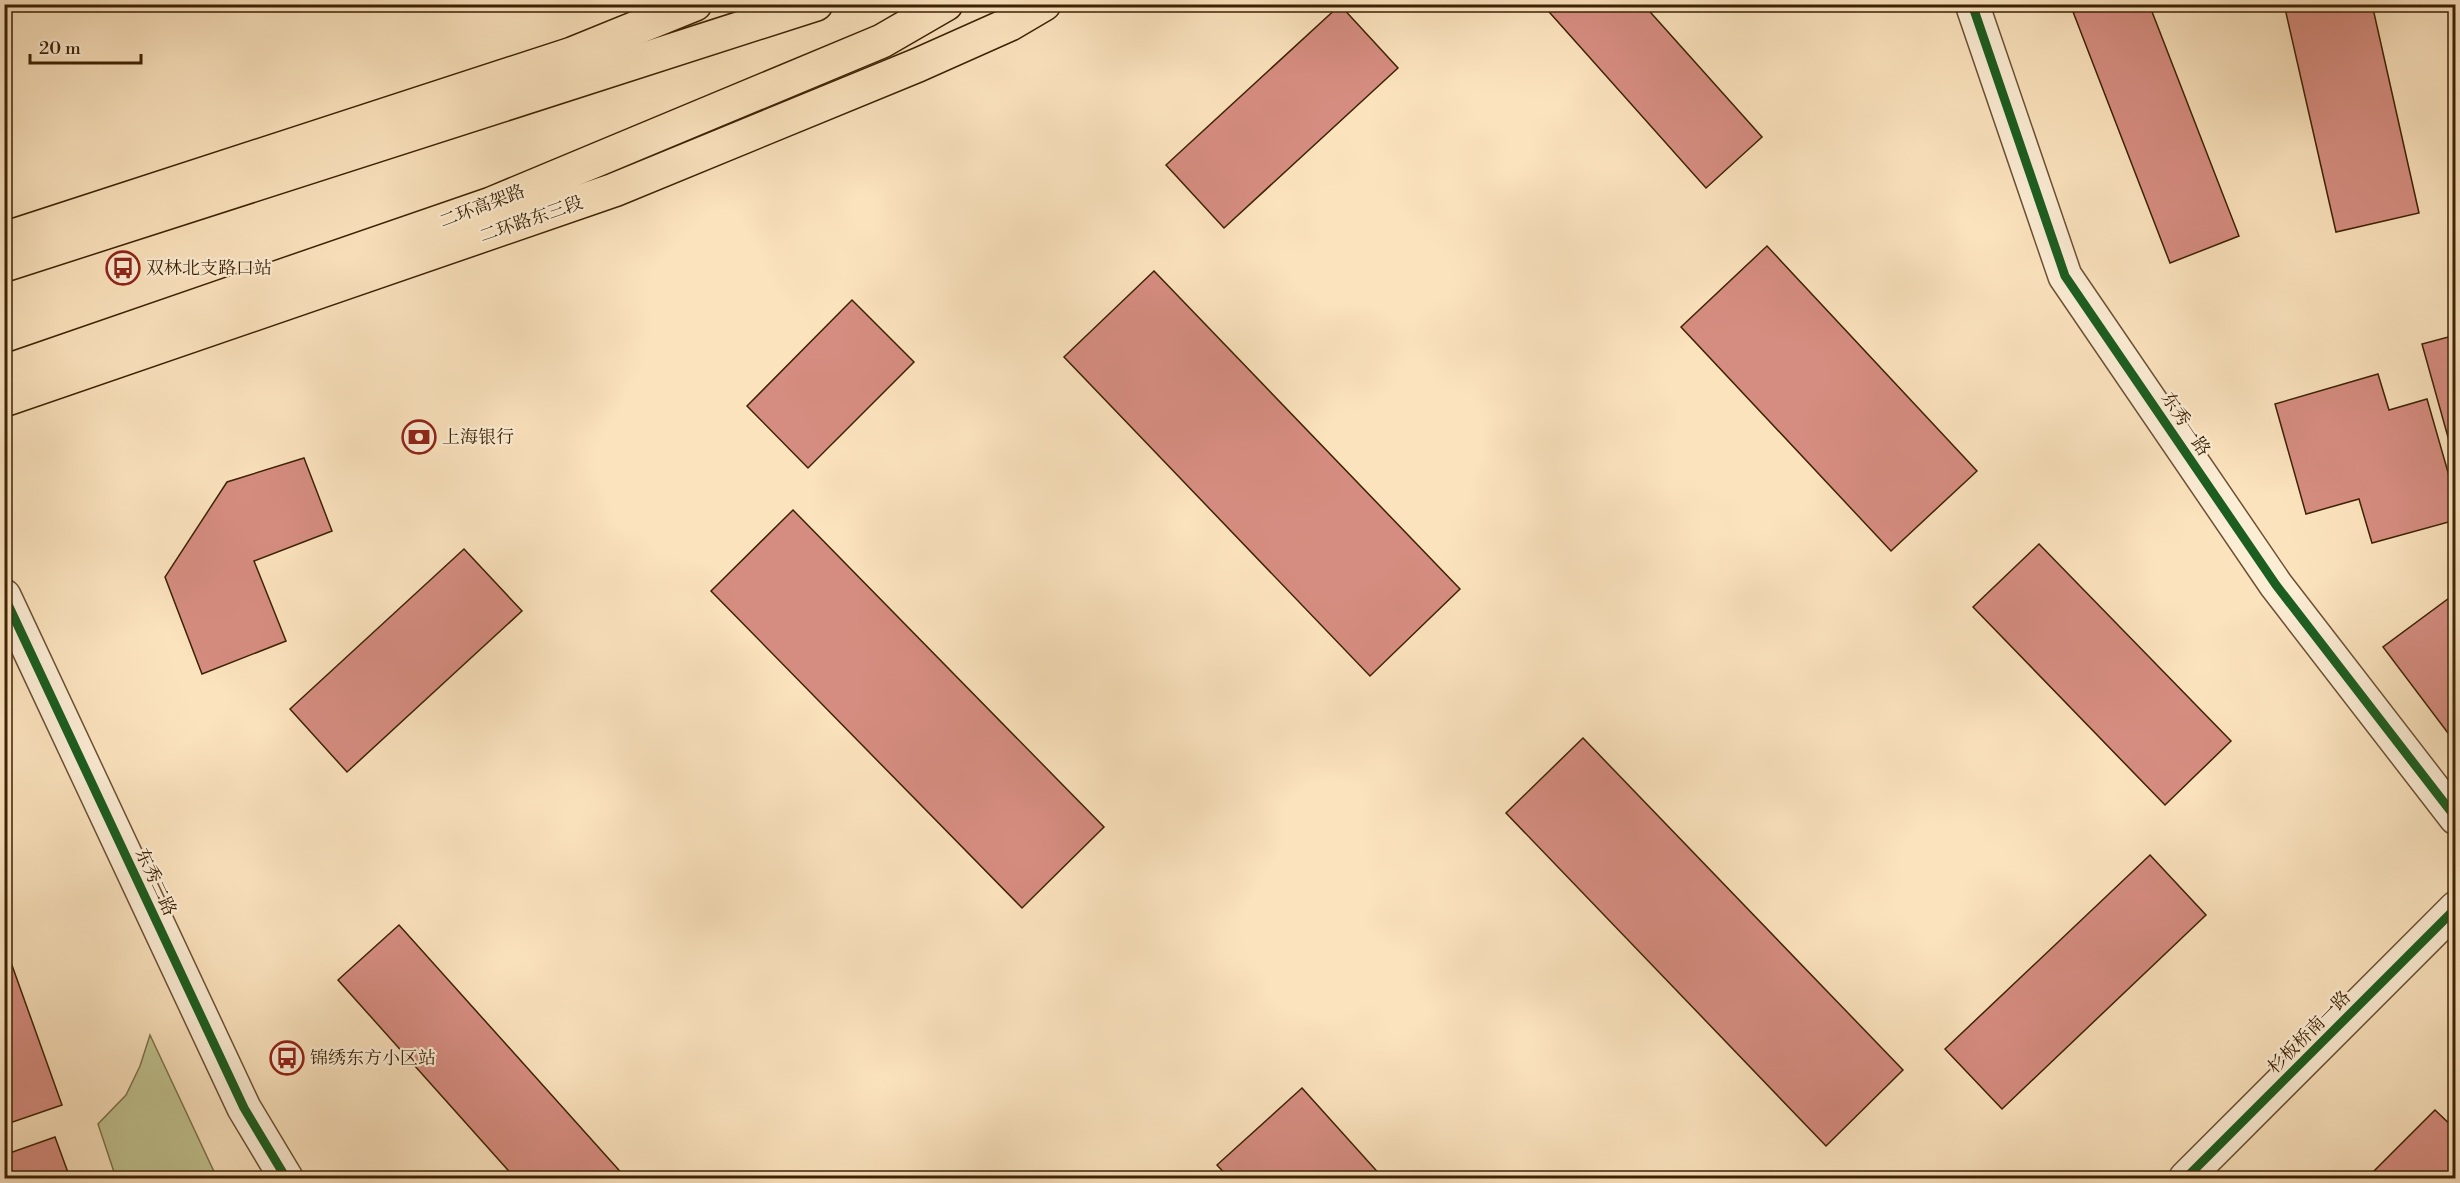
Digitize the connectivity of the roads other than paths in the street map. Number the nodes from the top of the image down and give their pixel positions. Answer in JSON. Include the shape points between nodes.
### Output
{"nodes":[{"id":1,"x":694,"y":4,"type":"edge"},
{"id":2,"x":816,"y":4,"type":"edge"},
{"id":3,"x":945,"y":4,"type":"edge"},
{"id":4,"x":1044,"y":4,"type":"edge"},
{"id":5,"x":1972,"y":4,"type":"edge"},
{"id":6,"x":4,"y":238,"type":"edge"},
{"id":7,"x":4,"y":265,"type":"edge"},
{"id":8,"x":4,"y":372,"type":"edge"},
{"id":9,"x":4,"y":400,"type":"edge"},
{"id":10,"x":4,"y":596,"type":"edge"},
{"id":11,"x":2456,"y":818,"type":"edge"},
{"id":12,"x":2456,"y":908,"type":"edge"},
{"id":13,"x":286,"y":1179,"type":"edge"},
{"id":14,"x":2186,"y":1179,"type":"edge"}],
"edges":[{"from":1,"to":6,"type":"main road","via":[[572,54]]},
{"from":2,"to":7,"type":"main road"},
{"from":3,"to":8,"type":"main road","name":"二环高架路","via":[[882,41],[491,204]]},
{"from":4,"to":9,"type":"main road","name":"二环路东三段","via":[[1010,24],[918,64],[614,190]]},
{"from":5,"to":11,"type":"street","name":"东秀一路","via":[[2065,276],[2276,585]]},
{"from":10,"to":13,"type":"street","name":"东秀二路","via":[[244,1108]]},
{"from":12,"to":14,"type":"street","name":"杉板桥南一路"}]}
